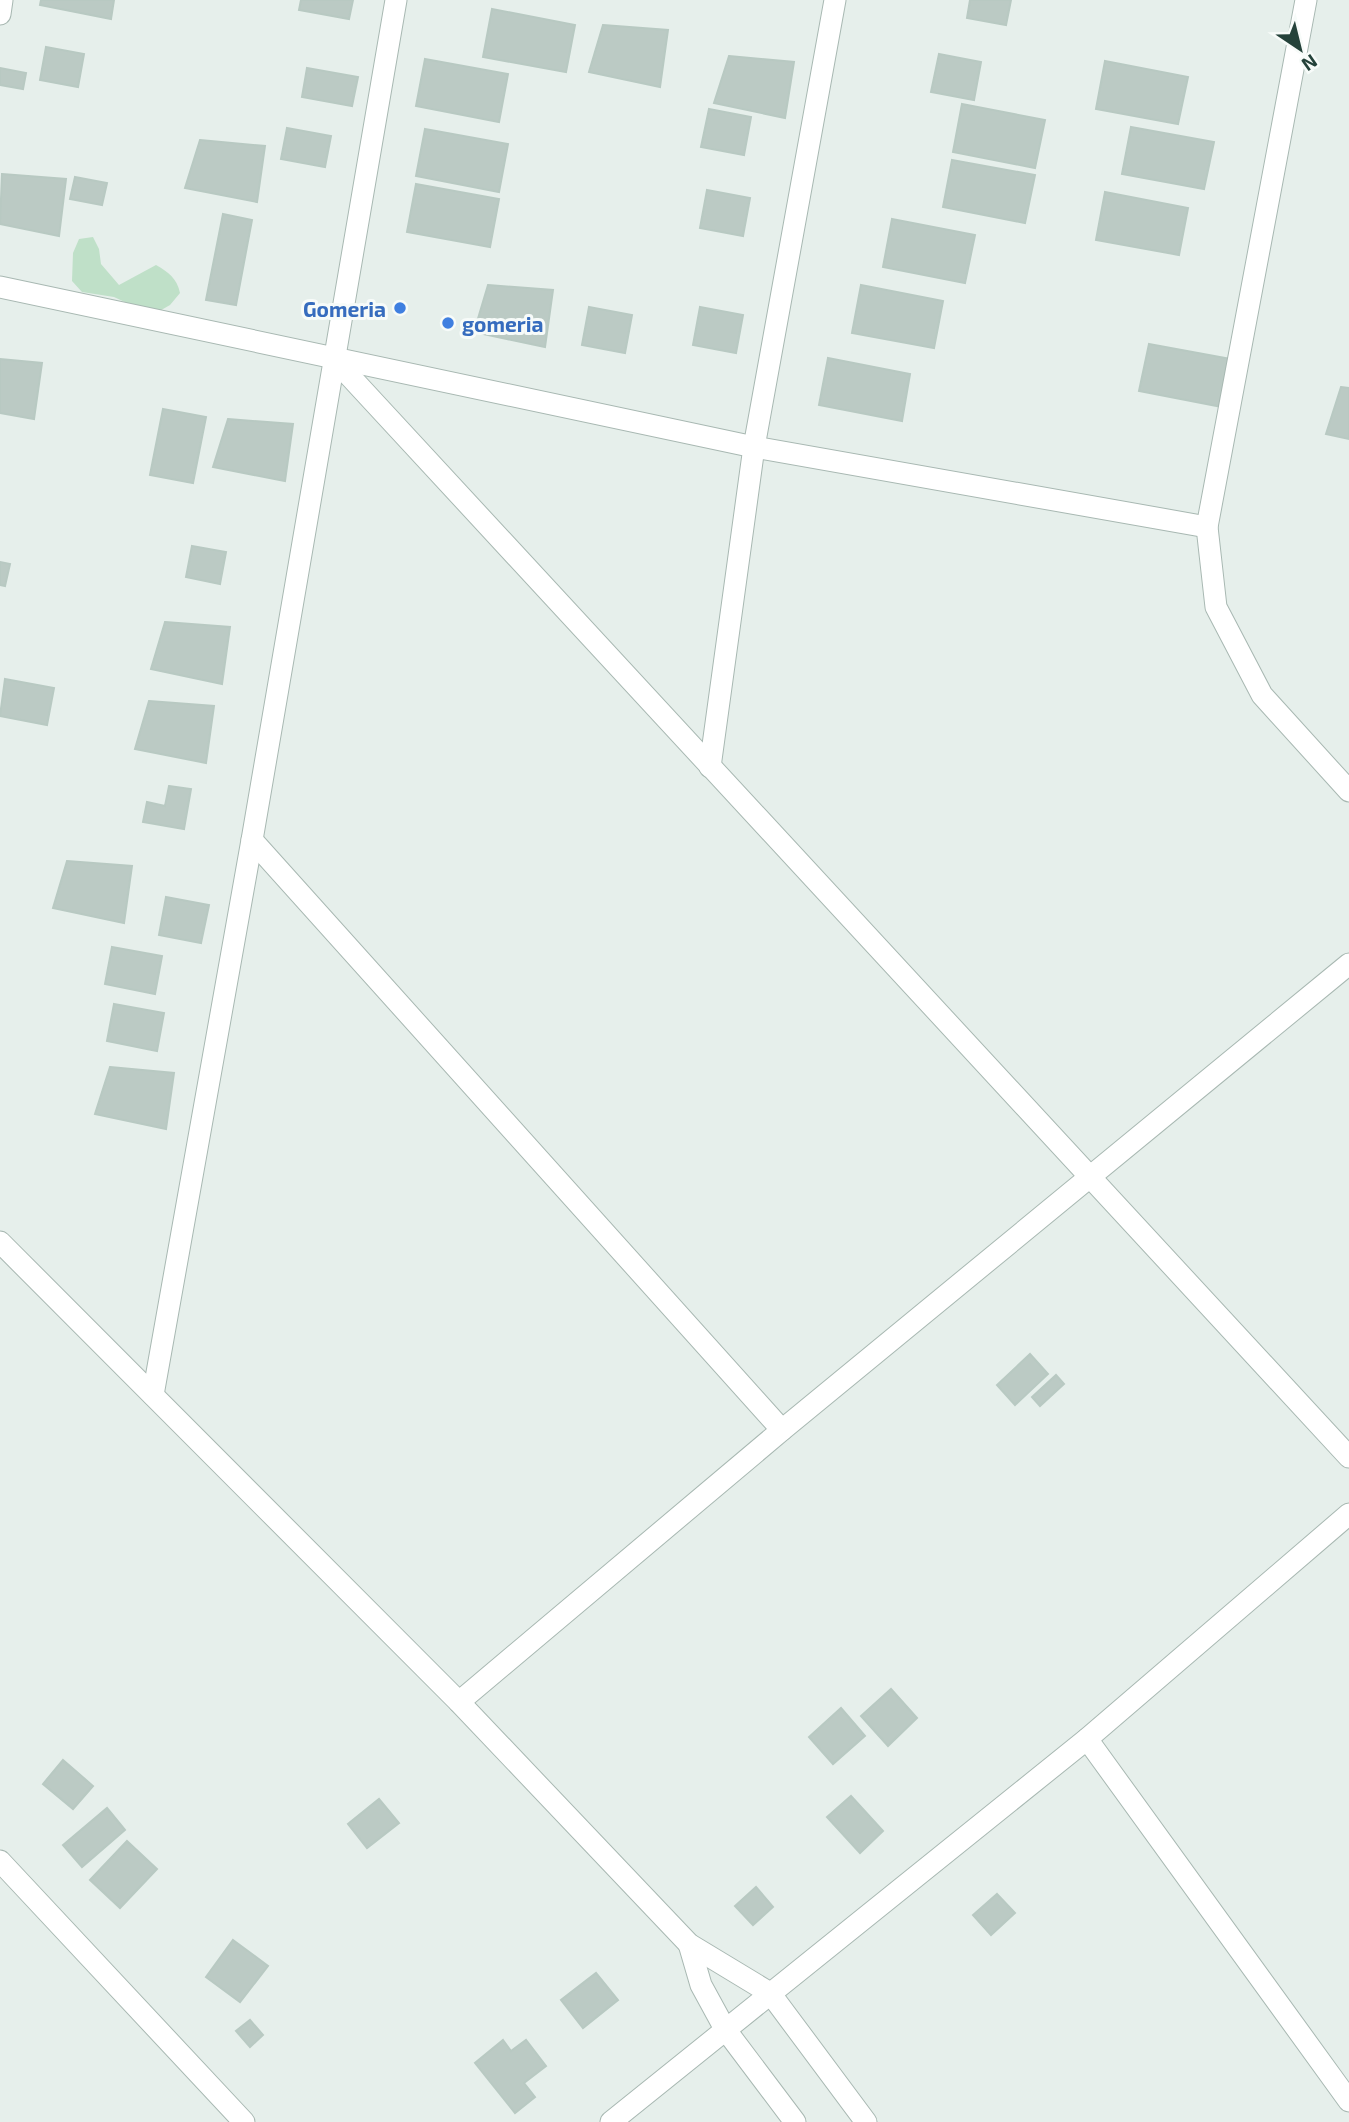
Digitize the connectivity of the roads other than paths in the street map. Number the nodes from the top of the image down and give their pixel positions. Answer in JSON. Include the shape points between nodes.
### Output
{"nodes":[{"id":1,"x":2,"y":0,"type":"edge"},
{"id":2,"x":396,"y":0,"type":"edge"},
{"id":3,"x":835,"y":0,"type":"edge"},
{"id":4,"x":1306,"y":0,"type":"edge"},
{"id":5,"x":0,"y":14,"type":"edge"},
{"id":6,"x":0,"y":287,"type":"edge"},
{"id":7,"x":333,"y":358,"type":"junction"},
{"id":8,"x":754,"y":447,"type":"junction"},
{"id":9,"x":1207,"y":527,"type":"junction"},
{"id":10,"x":710,"y":767,"type":"junction"},
{"id":11,"x":1349,"y":791,"type":"edge"},
{"id":12,"x":252,"y":840,"type":"junction"},
{"id":13,"x":1349,"y":964,"type":"edge"},
{"id":14,"x":1090,"y":1177,"type":"junction"},
{"id":15,"x":0,"y":1242,"type":"edge"},
{"id":16,"x":153,"y":1395,"type":"junction"},
{"id":17,"x":782,"y":1430,"type":"junction"},
{"id":18,"x":1349,"y":1457,"type":"edge"},
{"id":19,"x":1349,"y":1514,"type":"edge"},
{"id":20,"x":458,"y":1702,"type":"junction"},
{"id":21,"x":1087,"y":1739,"type":"junction"},
{"id":22,"x":0,"y":1861,"type":"edge"},
{"id":23,"x":689,"y":1944,"type":"junction"},
{"id":24,"x":770,"y":1993,"type":"junction"},
{"id":25,"x":725,"y":2029,"type":"junction"},
{"id":26,"x":1349,"y":2101,"type":"edge"},
{"id":27,"x":244,"y":2122,"type":"edge"},
{"id":28,"x":611,"y":2122,"type":"edge"},
{"id":29,"x":795,"y":2122,"type":"edge"},
{"id":30,"x":866,"y":2122,"type":"edge"}],
"edges":[{"from":1,"to":5,"type":"street"},
{"from":2,"to":7,"type":"street"},
{"from":3,"to":8,"type":"street"},
{"from":4,"to":9,"type":"street"},
{"from":6,"to":7,"type":"street"},
{"from":7,"to":8,"type":"street"},
{"from":7,"to":10,"type":"street"},
{"from":7,"to":12,"type":"street"},
{"from":8,"to":9,"type":"street"},
{"from":8,"to":10,"type":"street"},
{"from":9,"to":11,"type":"street","via":[[1216,607],[1262,695]]},
{"from":10,"to":14,"type":"street"},
{"from":12,"to":16,"type":"street"},
{"from":12,"to":17,"type":"street"},
{"from":13,"to":14,"type":"street"},
{"from":14,"to":17,"type":"street"},
{"from":14,"to":18,"type":"street"},
{"from":15,"to":16,"type":"street"},
{"from":16,"to":20,"type":"street"},
{"from":17,"to":20,"type":"street"},
{"from":19,"to":21,"type":"street"},
{"from":20,"to":23,"type":"street"},
{"from":21,"to":24,"type":"street"},
{"from":21,"to":26,"type":"street"},
{"from":22,"to":27,"type":"street"},
{"from":23,"to":24,"type":"street"},
{"from":23,"to":25,"type":"street","via":[[701,1985]]},
{"from":24,"to":25,"type":"street"},
{"from":24,"to":30,"type":"street"},
{"from":25,"to":28,"type":"street"},
{"from":25,"to":29,"type":"street"}]}
